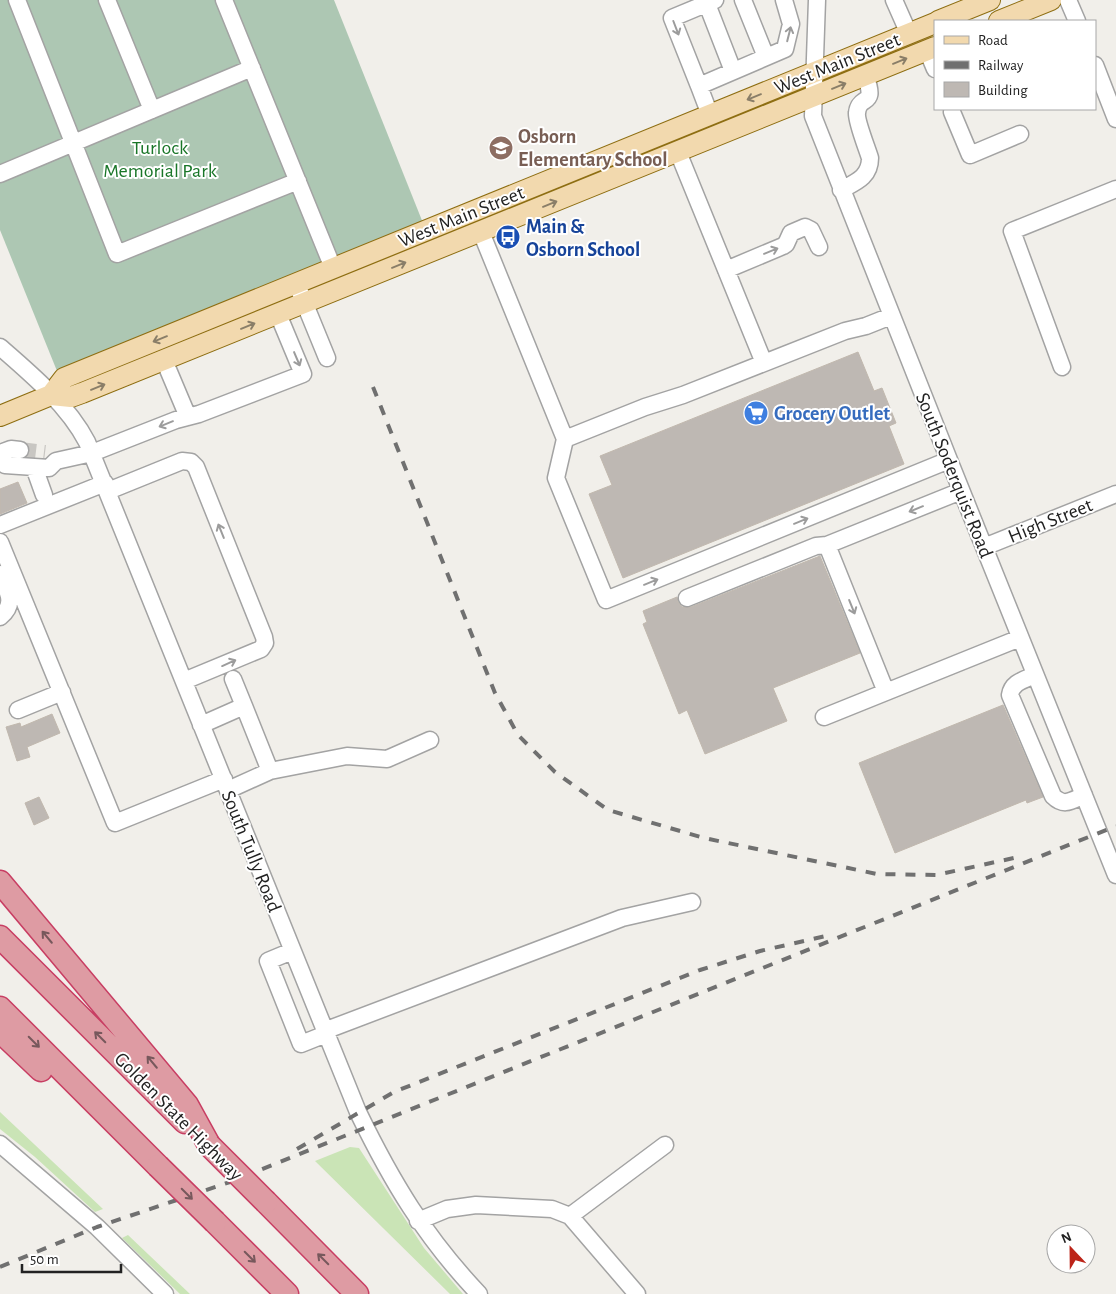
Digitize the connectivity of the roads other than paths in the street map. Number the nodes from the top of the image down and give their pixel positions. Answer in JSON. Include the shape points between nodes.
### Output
{"nodes":[{"id":1,"x":17,"y":0,"type":"edge"},
{"id":2,"x":107,"y":0,"type":"edge"},
{"id":3,"x":224,"y":0,"type":"edge"},
{"id":4,"x":743,"y":0,"type":"edge"},
{"id":5,"x":784,"y":0,"type":"edge"},
{"id":6,"x":818,"y":0,"type":"edge"},
{"id":7,"x":894,"y":0,"type":"edge"},
{"id":8,"x":990,"y":0,"type":"edge"},
{"id":9,"x":1050,"y":0,"type":"edge"},
{"id":10,"x":1068,"y":0,"type":"edge"},
{"id":11,"x":711,"y":2,"type":"edge"},
{"id":12,"x":940,"y":20,"type":"edge"},
{"id":13,"x":1001,"y":20,"type":"edge"},
{"id":14,"x":1077,"y":20,"type":"edge"},
{"id":15,"x":934,"y":23,"type":"edge"},
{"id":16,"x":908,"y":34,"type":"junction"},
{"id":17,"x":932,"y":55,"type":"edge"},
{"id":18,"x":766,"y":57,"type":"junction"},
{"id":19,"x":252,"y":68,"type":"junction"},
{"id":20,"x":1096,"y":69,"type":"edge"},
{"id":21,"x":733,"y":71,"type":"junction"},
{"id":22,"x":816,"y":72,"type":"junction"},
{"id":23,"x":865,"y":76,"type":"junction"},
{"id":24,"x":699,"y":86,"type":"junction"},
{"id":25,"x":814,"y":96,"type":"junction"},
{"id":26,"x":152,"y":110,"type":"junction"},
{"id":27,"x":955,"y":110,"type":"edge"},
{"id":28,"x":710,"y":114,"type":"junction"},
{"id":29,"x":1116,"y":119,"type":"edge"},
{"id":30,"x":1020,"y":134,"type":"dead end"},
{"id":31,"x":74,"y":143,"type":"junction"},
{"id":32,"x":678,"y":152,"type":"junction"},
{"id":33,"x":0,"y":174,"type":"edge"},
{"id":34,"x":298,"y":181,"type":"junction"},
{"id":35,"x":1116,"y":189,"type":"edge"},
{"id":36,"x":841,"y":190,"type":"junction"},
{"id":37,"x":481,"y":232,"type":"junction"},
{"id":38,"x":818,"y":247,"type":"dead end"},
{"id":39,"x":333,"y":268,"type":"junction"},
{"id":40,"x":726,"y":270,"type":"junction"},
{"id":41,"x":296,"y":283,"type":"junction"},
{"id":42,"x":304,"y":303,"type":"junction"},
{"id":43,"x":278,"y":314,"type":"junction"},
{"id":44,"x":891,"y":316,"type":"junction"},
{"id":45,"x":0,"y":347,"type":"edge"},
{"id":46,"x":327,"y":358,"type":"dead end"},
{"id":47,"x":164,"y":360,"type":"junction"},
{"id":48,"x":764,"y":363,"type":"junction"},
{"id":49,"x":1062,"y":367,"type":"dead end"},
{"id":50,"x":51,"y":395,"type":"junction"},
{"id":51,"x":0,"y":416,"type":"edge"},
{"id":52,"x":188,"y":417,"type":"junction"},
{"id":53,"x":564,"y":439,"type":"junction"},
{"id":54,"x":20,"y":450,"type":"tunnel mouth"},
{"id":55,"x":92,"y":453,"type":"junction"},
{"id":56,"x":1,"y":459,"type":"edge"},
{"id":57,"x":949,"y":460,"type":"junction"},
{"id":58,"x":34,"y":467,"type":"junction"},
{"id":59,"x":106,"y":487,"type":"junction"},
{"id":60,"x":961,"y":491,"type":"junction"},
{"id":61,"x":1116,"y":494,"type":"edge"},
{"id":62,"x":44,"y":495,"type":"dead end"},
{"id":63,"x":0,"y":526,"type":"edge"},
{"id":64,"x":0,"y":542,"type":"edge"},
{"id":65,"x":827,"y":545,"type":"junction"},
{"id":66,"x":984,"y":547,"type":"junction"},
{"id":67,"x":0,"y":574,"type":"edge"},
{"id":68,"x":688,"y":598,"type":"dead end"},
{"id":69,"x":0,"y":617,"type":"edge"},
{"id":70,"x":1020,"y":638,"type":"junction"},
{"id":71,"x":1035,"y":675,"type":"junction"},
{"id":72,"x":233,"y":679,"type":"dead end"},
{"id":73,"x":184,"y":682,"type":"junction"},
{"id":74,"x":62,"y":692,"type":"junction"},
{"id":75,"x":886,"y":692,"type":"junction"},
{"id":76,"x":244,"y":706,"type":"junction"},
{"id":77,"x":18,"y":710,"type":"dead end"},
{"id":78,"x":824,"y":717,"type":"dead end"},
{"id":79,"x":202,"y":724,"type":"junction"},
{"id":80,"x":430,"y":740,"type":"dead end"},
{"id":81,"x":270,"y":771,"type":"junction"},
{"id":82,"x":226,"y":784,"type":"junction"},
{"id":83,"x":1084,"y":795,"type":"junction"},
{"id":84,"x":1116,"y":875,"type":"edge"},
{"id":85,"x":0,"y":882,"type":"edge"},
{"id":86,"x":692,"y":902,"type":"dead end"},
{"id":87,"x":0,"y":937,"type":"edge"},
{"id":88,"x":292,"y":951,"type":"junction"},
{"id":89,"x":313,"y":1002,"type":"junction"},
{"id":90,"x":0,"y":1008,"type":"edge"},
{"id":91,"x":289,"y":1012,"type":"junction"},
{"id":92,"x":0,"y":1031,"type":"edge"},
{"id":93,"x":325,"y":1032,"type":"junction"},
{"id":94,"x":119,"y":1127,"type":"junction"},
{"id":95,"x":0,"y":1144,"type":"edge"},
{"id":96,"x":208,"y":1145,"type":"junction"},
{"id":97,"x":665,"y":1145,"type":"dead end"},
{"id":98,"x":570,"y":1216,"type":"junction"},
{"id":99,"x":418,"y":1221,"type":"junction"},
{"id":100,"x":165,"y":1294,"type":"edge"},
{"id":101,"x":287,"y":1294,"type":"edge"},
{"id":102,"x":357,"y":1294,"type":"edge"},
{"id":103,"x":479,"y":1294,"type":"edge"},
{"id":104,"x":637,"y":1294,"type":"edge"}],
"edges":[{"from":1,"to":31,"type":"street"},
{"from":2,"to":26,"type":"street"},
{"from":3,"to":19,"type":"street"},
{"from":4,"to":18,"type":"street"},
{"from":18,"to":5,"type":"street","one_way":true,"via":[[785,48],[791,24]]},
{"from":6,"to":22,"type":"street","name":"South Soderquist Road"},
{"from":7,"to":16,"type":"street"},
{"from":8,"to":12,"type":"main road"},
{"from":9,"to":13,"type":"main road"},
{"from":10,"to":14,"type":"street"},
{"from":11,"to":21,"type":"street"},
{"from":11,"to":24,"type":"street","one_way":true,"via":[[672,18]]},
{"from":15,"to":16,"type":"main road","name":"West Main Street"},
{"from":16,"to":22,"type":"main road","name":"West Main Street"},
{"from":23,"to":17,"type":"main road","name":"West Main Street","one_way":true},
{"from":18,"to":21,"type":"street"},
{"from":19,"to":26,"type":"street"},
{"from":19,"to":34,"type":"street"},
{"from":20,"to":29,"type":"street"},
{"from":21,"to":24,"type":"street"},
{"from":22,"to":25,"type":"street","name":"South Soderquist Road"},
{"from":22,"to":28,"type":"main road","name":"West Main Street","one_way":true},
{"from":25,"to":23,"type":"main road","name":"West Main Street","one_way":true},
{"from":23,"to":36,"type":"street","via":[[870,97],[860,105],[856,114],[870,164],[860,180]]},
{"from":24,"to":28,"type":"street"},
{"from":25,"to":32,"type":"main road","name":"West Main Street"},
{"from":25,"to":36,"type":"street","name":"South Soderquist Road","via":[[813,116]]},
{"from":26,"to":31,"type":"street"},
{"from":27,"to":30,"type":"street","via":[[970,155]]},
{"from":28,"to":39,"type":"main road","name":"West Main Street"},
{"from":31,"to":33,"type":"street"},
{"from":31,"to":34,"type":"street","via":[[117,254]]},
{"from":37,"to":32,"type":"main road","name":"West Main Street","one_way":true},
{"from":32,"to":40,"type":"street"},
{"from":34,"to":39,"type":"street"},
{"from":35,"to":49,"type":"street","via":[[1012,231]]},
{"from":36,"to":44,"type":"street","name":"South Soderquist Road"},
{"from":42,"to":37,"type":"main road","name":"West Main Street","one_way":true},
{"from":37,"to":53,"type":"street"},
{"from":40,"to":38,"type":"street","one_way":true,"via":[[783,246],[792,233],[805,227],[811,230]]},
{"from":39,"to":41,"type":"main road","name":"West Main Street"},
{"from":40,"to":48,"type":"street"},
{"from":41,"to":42,"type":"street"},
{"from":41,"to":50,"type":"main road","name":"West Main Street","one_way":true,"via":[[64,378]]},
{"from":42,"to":43,"type":"main road","name":"West Main Street"},
{"from":42,"to":46,"type":"street"},
{"from":47,"to":43,"type":"main road","name":"West Main Street","one_way":true},
{"from":43,"to":52,"type":"street","one_way":true,"via":[[303,374]]},
{"from":44,"to":48,"type":"street"},
{"from":44,"to":57,"type":"street","name":"South Soderquist Road"},
{"from":45,"to":50,"type":"street","name":"South Tully Road"},
{"from":50,"to":47,"type":"main road","name":"West Main Street","one_way":true,"via":[[71,397]]},
{"from":47,"to":52,"type":"street"},
{"from":48,"to":53,"type":"street"},
{"from":50,"to":51,"type":"main road","name":"West Main Street"},
{"from":50,"to":55,"type":"street","name":"South Tully Road","via":[[79,428]]},
{"from":52,"to":55,"type":"street","one_way":true},
{"from":53,"to":57,"type":"street","one_way":true,"via":[[556,478],[606,600]]},
{"from":54,"to":56,"type":"street","via":[[11,449]]},
{"from":55,"to":58,"type":"street","via":[[51,457],[49,468]]},
{"from":55,"to":59,"type":"street","name":"South Tully Road"},
{"from":56,"to":58,"type":"street"},
{"from":57,"to":60,"type":"street","name":"South Soderquist Road"},
{"from":58,"to":62,"type":"street"},
{"from":59,"to":63,"type":"street"},
{"from":59,"to":73,"type":"street","name":"South Tully Road"},
{"from":73,"to":59,"type":"street","one_way":true,"via":[[261,649],[264,637],[196,467],[191,462],[182,461]]},
{"from":60,"to":65,"type":"street","one_way":true},
{"from":60,"to":66,"type":"street","name":"South Soderquist Road"},
{"from":61,"to":66,"type":"street","name":"High Street"},
{"from":64,"to":74,"type":"street"},
{"from":65,"to":68,"type":"street","via":[[816,546]]},
{"from":65,"to":75,"type":"street","one_way":true},
{"from":66,"to":70,"type":"street","name":"South Soderquist Road"},
{"from":67,"to":69,"type":"street","via":[[10,601],[7,611]]},
{"from":70,"to":71,"type":"street","name":"South Soderquist Road"},
{"from":70,"to":75,"type":"street"},
{"from":71,"to":83,"type":"street","name":"South Soderquist Road"},
{"from":71,"to":83,"type":"street","via":[[1011,688],[1010,695],[1053,796],[1063,803]]},
{"from":72,"to":76,"type":"street"},
{"from":73,"to":79,"type":"street","name":"South Tully Road"},
{"from":74,"to":77,"type":"street"},
{"from":74,"to":82,"type":"street","via":[[116,823]]},
{"from":75,"to":78,"type":"street"},
{"from":76,"to":79,"type":"street"},
{"from":76,"to":81,"type":"street"},
{"from":79,"to":82,"type":"street","name":"South Tully Road"},
{"from":80,"to":81,"type":"street","via":[[386,759],[347,756]]},
{"from":81,"to":82,"type":"street"},
{"from":82,"to":88,"type":"street","name":"South Tully Road"},
{"from":83,"to":84,"type":"street","name":"South Soderquist Road"},
{"from":96,"to":85,"type":"highway","one_way":true,"via":[[188,1105]]},
{"from":86,"to":93,"type":"street","via":[[622,918]]},
{"from":96,"to":87,"type":"highway","name":"Golden State Highway","one_way":true},
{"from":88,"to":89,"type":"street","name":"South Tully Road"},
{"from":88,"to":91,"type":"street","via":[[268,961]]},
{"from":89,"to":91,"type":"street"},
{"from":89,"to":93,"type":"street","name":"South Tully Road"},
{"from":90,"to":94,"type":"highway","one_way":true},
{"from":91,"to":93,"type":"street","via":[[301,1044]]},
{"from":92,"to":94,"type":"highway","via":[[93,1120]]},
{"from":93,"to":99,"type":"street","name":"South Tully Road","via":[[373,1145]]},
{"from":94,"to":101,"type":"highway","one_way":true,"bridge":true},
{"from":95,"to":100,"type":"street","via":[[97,1227]]},
{"from":102,"to":96,"type":"highway","name":"Golden State Highway","one_way":true,"bridge":true},
{"from":97,"to":98,"type":"street"},
{"from":98,"to":99,"type":"street","via":[[552,1209],[476,1205],[447,1209]]},
{"from":98,"to":104,"type":"street"},
{"from":99,"to":103,"type":"street","name":"South Tully Road"}]}
